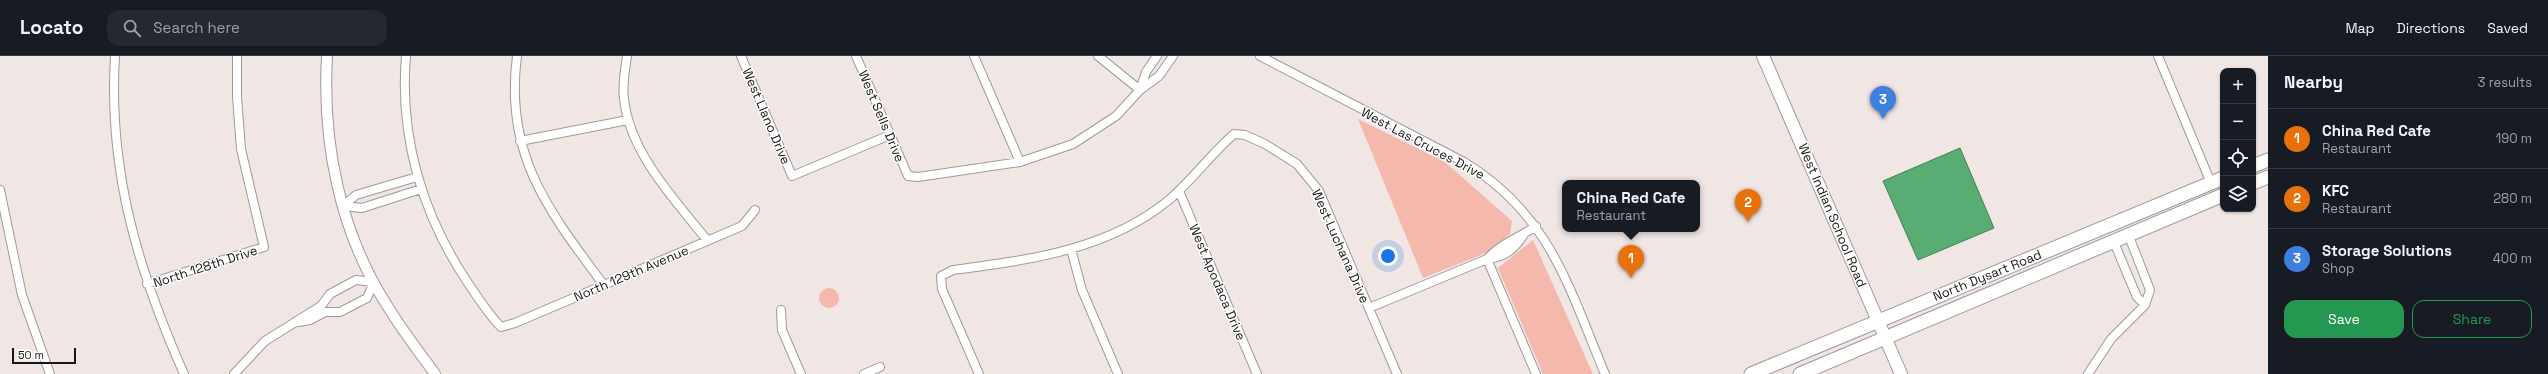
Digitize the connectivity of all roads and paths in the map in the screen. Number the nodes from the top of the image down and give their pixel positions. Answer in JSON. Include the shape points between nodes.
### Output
{"nodes":[{"id":1,"x":115,"y":56,"type":"edge"},
{"id":2,"x":237,"y":56,"type":"edge"},
{"id":3,"x":327,"y":56,"type":"edge"},
{"id":4,"x":406,"y":56,"type":"edge"},
{"id":5,"x":517,"y":56,"type":"edge"},
{"id":6,"x":627,"y":56,"type":"edge"},
{"id":7,"x":741,"y":56,"type":"edge"},
{"id":8,"x":856,"y":56,"type":"edge"},
{"id":9,"x":974,"y":56,"type":"edge"},
{"id":10,"x":1098,"y":56,"type":"edge"},
{"id":11,"x":1157,"y":56,"type":"edge"},
{"id":12,"x":1172,"y":56,"type":"edge"},
{"id":13,"x":1260,"y":56,"type":"edge"},
{"id":14,"x":1763,"y":56,"type":"edge"},
{"id":15,"x":2158,"y":56,"type":"edge"},
{"id":16,"x":1140,"y":90,"type":"junction"},
{"id":17,"x":628,"y":120,"type":"junction"},
{"id":18,"x":890,"y":135,"type":"junction"},
{"id":19,"x":520,"y":141,"type":"junction"},
{"id":20,"x":2268,"y":160,"type":"edge"},
{"id":21,"x":1020,"y":162,"type":"junction"},
{"id":22,"x":2256,"y":165,"type":"edge"},
{"id":23,"x":417,"y":177,"type":"junction"},
{"id":24,"x":2268,"y":177,"type":"edge"},
{"id":25,"x":2220,"y":179,"type":"edge"},
{"id":26,"x":2256,"y":182,"type":"edge"},
{"id":27,"x":2211,"y":183,"type":"junction"},
{"id":28,"x":422,"y":189,"type":"junction"},
{"id":29,"x":0,"y":190,"type":"edge"},
{"id":30,"x":1179,"y":191,"type":"junction"},
{"id":31,"x":2220,"y":196,"type":"edge"},
{"id":32,"x":343,"y":206,"type":"junction"},
{"id":33,"x":755,"y":210,"type":"dead end"},
{"id":34,"x":1536,"y":226,"type":"junction"},
{"id":35,"x":1524,"y":234,"type":"junction"},
{"id":36,"x":2128,"y":234,"type":"junction"},
{"id":37,"x":707,"y":240,"type":"junction"},
{"id":38,"x":2113,"y":240,"type":"junction"},
{"id":39,"x":1501,"y":246,"type":"junction"},
{"id":40,"x":1071,"y":249,"type":"junction"},
{"id":41,"x":1506,"y":254,"type":"junction"},
{"id":42,"x":1487,"y":259,"type":"junction"},
{"id":43,"x":374,"y":282,"type":"junction"},
{"id":44,"x":147,"y":284,"type":"junction"},
{"id":45,"x":603,"y":284,"type":"junction"},
{"id":46,"x":2145,"y":305,"type":"junction"},
{"id":47,"x":1369,"y":308,"type":"junction"},
{"id":48,"x":781,"y":310,"type":"dead end"},
{"id":49,"x":1878,"y":320,"type":"junction"},
{"id":50,"x":299,"y":322,"type":"junction"},
{"id":51,"x":1886,"y":338,"type":"junction"},
{"id":52,"x":880,"y":367,"type":"dead end"},
{"id":53,"x":50,"y":374,"type":"edge"},
{"id":54,"x":184,"y":374,"type":"edge"},
{"id":55,"x":234,"y":374,"type":"edge"},
{"id":56,"x":435,"y":374,"type":"edge"},
{"id":57,"x":801,"y":374,"type":"edge"},
{"id":58,"x":864,"y":374,"type":"edge"},
{"id":59,"x":979,"y":374,"type":"edge"},
{"id":60,"x":1118,"y":374,"type":"edge"},
{"id":61,"x":1257,"y":374,"type":"edge"},
{"id":62,"x":1397,"y":374,"type":"edge"},
{"id":63,"x":1536,"y":374,"type":"edge"},
{"id":64,"x":1605,"y":374,"type":"edge"},
{"id":65,"x":1751,"y":374,"type":"edge"},
{"id":66,"x":1800,"y":374,"type":"edge"},
{"id":67,"x":1901,"y":374,"type":"edge"},
{"id":68,"x":2088,"y":374,"type":"edge"}],
"edges":[{"from":1,"to":44,"type":"street","via":[[113,92],[120,178],[131,233]]},
{"from":2,"to":44,"type":"street","name":"North 128th Drive","via":[[241,149],[264,247]]},
{"from":3,"to":32,"type":"street","via":[[325,82],[328,134]]},
{"from":4,"to":23,"type":"street","via":[[406,119]]},
{"from":5,"to":19,"type":"street","via":[[514,96]]},
{"from":6,"to":17,"type":"street","via":[[624,98]]},
{"from":7,"to":18,"type":"street","name":"West Llano Drive","via":[[792,176]]},
{"from":8,"to":18,"type":"street","name":"West Sells Drive"},
{"from":9,"to":21,"type":"street"},
{"from":10,"to":16,"type":"street"},
{"from":11,"to":16,"type":"street","via":[[1146,72]]},
{"from":12,"to":16,"type":"street","via":[[1159,76]]},
{"from":13,"to":34,"type":"street","name":"West Las Cruces Drive","via":[[1484,174]]},
{"from":14,"to":49,"type":"main road","name":"West Indian School Road"},
{"from":15,"to":27,"type":"street"},
{"from":16,"to":21,"type":"street","via":[[1116,116],[1091,134],[1057,151]]},
{"from":17,"to":19,"type":"street"},
{"from":17,"to":37,"type":"street","via":[[648,162]]},
{"from":18,"to":21,"type":"street","name":"West Sells Drive","via":[[908,176],[918,177]]},
{"from":19,"to":45,"type":"street","via":[[527,166],[547,206]]},
{"from":20,"to":22,"type":"main road"},
{"from":23,"to":28,"type":"street"},
{"from":23,"to":32,"type":"street","via":[[356,195]]},
{"from":24,"to":26,"type":"main road"},
{"from":25,"to":27,"type":"main road","name":"North Dysart Road"},
{"from":27,"to":49,"type":"main road","name":"North Dysart Road"},
{"from":28,"to":32,"type":"street","via":[[362,208]]},
{"from":28,"to":45,"type":"street","name":"North 129th Avenue","via":[[431,216],[449,254],[492,318],[501,327]]},
{"from":29,"to":53,"type":"street","via":[[22,295]]},
{"from":30,"to":40,"type":"street","via":[[1138,220]]},
{"from":30,"to":47,"type":"street","name":"West Luchana Drive","via":[[1234,134],[1245,135],[1265,144],[1297,164],[1319,191]]},
{"from":30,"to":61,"type":"street","name":"West Apodaca Drive"},
{"from":31,"to":36,"type":"main road","name":"North Dysart Road"},
{"from":32,"to":43,"type":"street"},
{"from":33,"to":37,"type":"street","name":"North 129th Avenue","via":[[742,226]]},
{"from":34,"to":35,"type":"street"},
{"from":34,"to":64,"type":"street","name":"West Las Cruces Drive","via":[[1556,258]]},
{"from":35,"to":39,"type":"street"},
{"from":35,"to":41,"type":"street","via":[[1517,245]]},
{"from":36,"to":38,"type":"main road","name":"North Dysart Road"},
{"from":36,"to":46,"type":"street","via":[[2150,290]]},
{"from":37,"to":45,"type":"street","name":"North 129th Avenue"},
{"from":38,"to":46,"type":"street","via":[[2137,297]]},
{"from":38,"to":51,"type":"main road","name":"North Dysart Road"},
{"from":39,"to":41,"type":"street"},
{"from":39,"to":42,"type":"street"},
{"from":40,"to":59,"type":"street","via":[[1043,257],[953,270],[941,276],[942,289]]},
{"from":40,"to":60,"type":"street","via":[[1082,290]]},
{"from":41,"to":42,"type":"street","via":[[1500,258]]},
{"from":42,"to":47,"type":"street"},
{"from":42,"to":63,"type":"street"},
{"from":43,"to":50,"type":"street","via":[[356,280],[330,294],[326,302],[307,313]]},
{"from":43,"to":50,"type":"street","via":[[367,298],[340,312],[325,312],[310,320]]},
{"from":43,"to":56,"type":"street","via":[[387,306]]},
{"from":44,"to":54,"type":"street"},
{"from":46,"to":68,"type":"street","via":[[2111,339]]},
{"from":47,"to":62,"type":"street","name":"West Luchana Drive"},
{"from":48,"to":57,"type":"street","via":[[782,330]]},
{"from":49,"to":51,"type":"main road","name":"West Indian School Road"},
{"from":49,"to":65,"type":"main road","name":"North Dysart Road"},
{"from":50,"to":55,"type":"street","via":[[265,341]]},
{"from":51,"to":66,"type":"main road","name":"North Dysart Road"},
{"from":51,"to":67,"type":"main road","name":"West Indian School Road"},
{"from":52,"to":58,"type":"street"}]}
